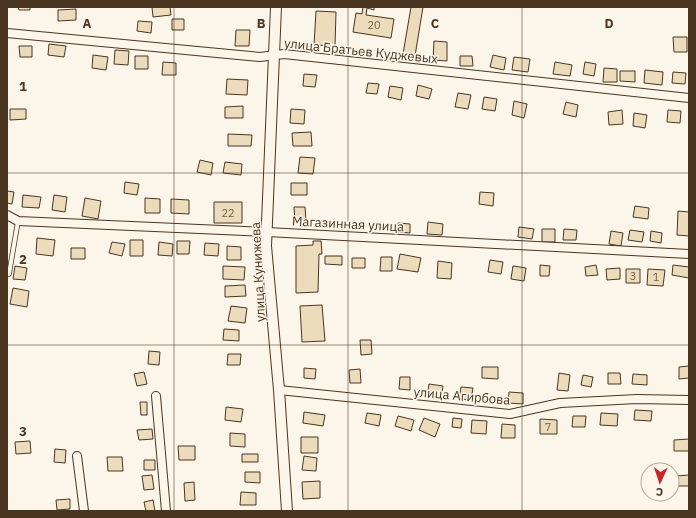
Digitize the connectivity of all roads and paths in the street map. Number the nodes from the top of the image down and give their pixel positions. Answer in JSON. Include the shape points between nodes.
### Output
{"nodes":[{"id":1,"x":276,"y":7,"type":"edge"},
{"id":2,"x":7,"y":33,"type":"edge"},
{"id":3,"x":273,"y":55,"type":"junction"},
{"id":4,"x":689,"y":98,"type":"edge"},
{"id":5,"x":7,"y":215,"type":"edge"},
{"id":6,"x":18,"y":221,"type":"junction"},
{"id":7,"x":267,"y":232,"type":"junction"},
{"id":8,"x":689,"y":254,"type":"edge"},
{"id":9,"x":9,"y":274,"type":"dead end"},
{"id":10,"x":279,"y":390,"type":"junction"},
{"id":11,"x":156,"y":396,"type":"dead end"},
{"id":12,"x":689,"y":400,"type":"edge"},
{"id":13,"x":76,"y":456,"type":"dead end"},
{"id":14,"x":84,"y":511,"type":"edge"},
{"id":15,"x":166,"y":511,"type":"edge"},
{"id":16,"x":287,"y":511,"type":"edge"}],
"edges":[{"from":1,"to":3,"type":"street","name":"улица Кунижева"},
{"from":2,"to":3,"type":"street","name":"улица Братьев Куджевых","via":[[260,57]]},
{"from":3,"to":4,"type":"street","name":"улица Братьев Куджевых","via":[[284,54]]},
{"from":3,"to":7,"type":"street","name":"улица Кунижева"},
{"from":5,"to":6,"type":"street","name":"Магазинная улица"},
{"from":6,"to":7,"type":"street","name":"Магазинная улица"},
{"from":6,"to":9,"type":"lane"},
{"from":7,"to":8,"type":"street","name":"Магазинная улица"},
{"from":7,"to":10,"type":"street","name":"улица Кунижева","via":[[266,246]]},
{"from":10,"to":12,"type":"street","name":"улица Агирбова","via":[[510,414],[560,403],[637,399]]},
{"from":10,"to":16,"type":"street","name":"улица Кунижева"},
{"from":11,"to":15,"type":"street"},
{"from":13,"to":14,"type":"street"}]}
